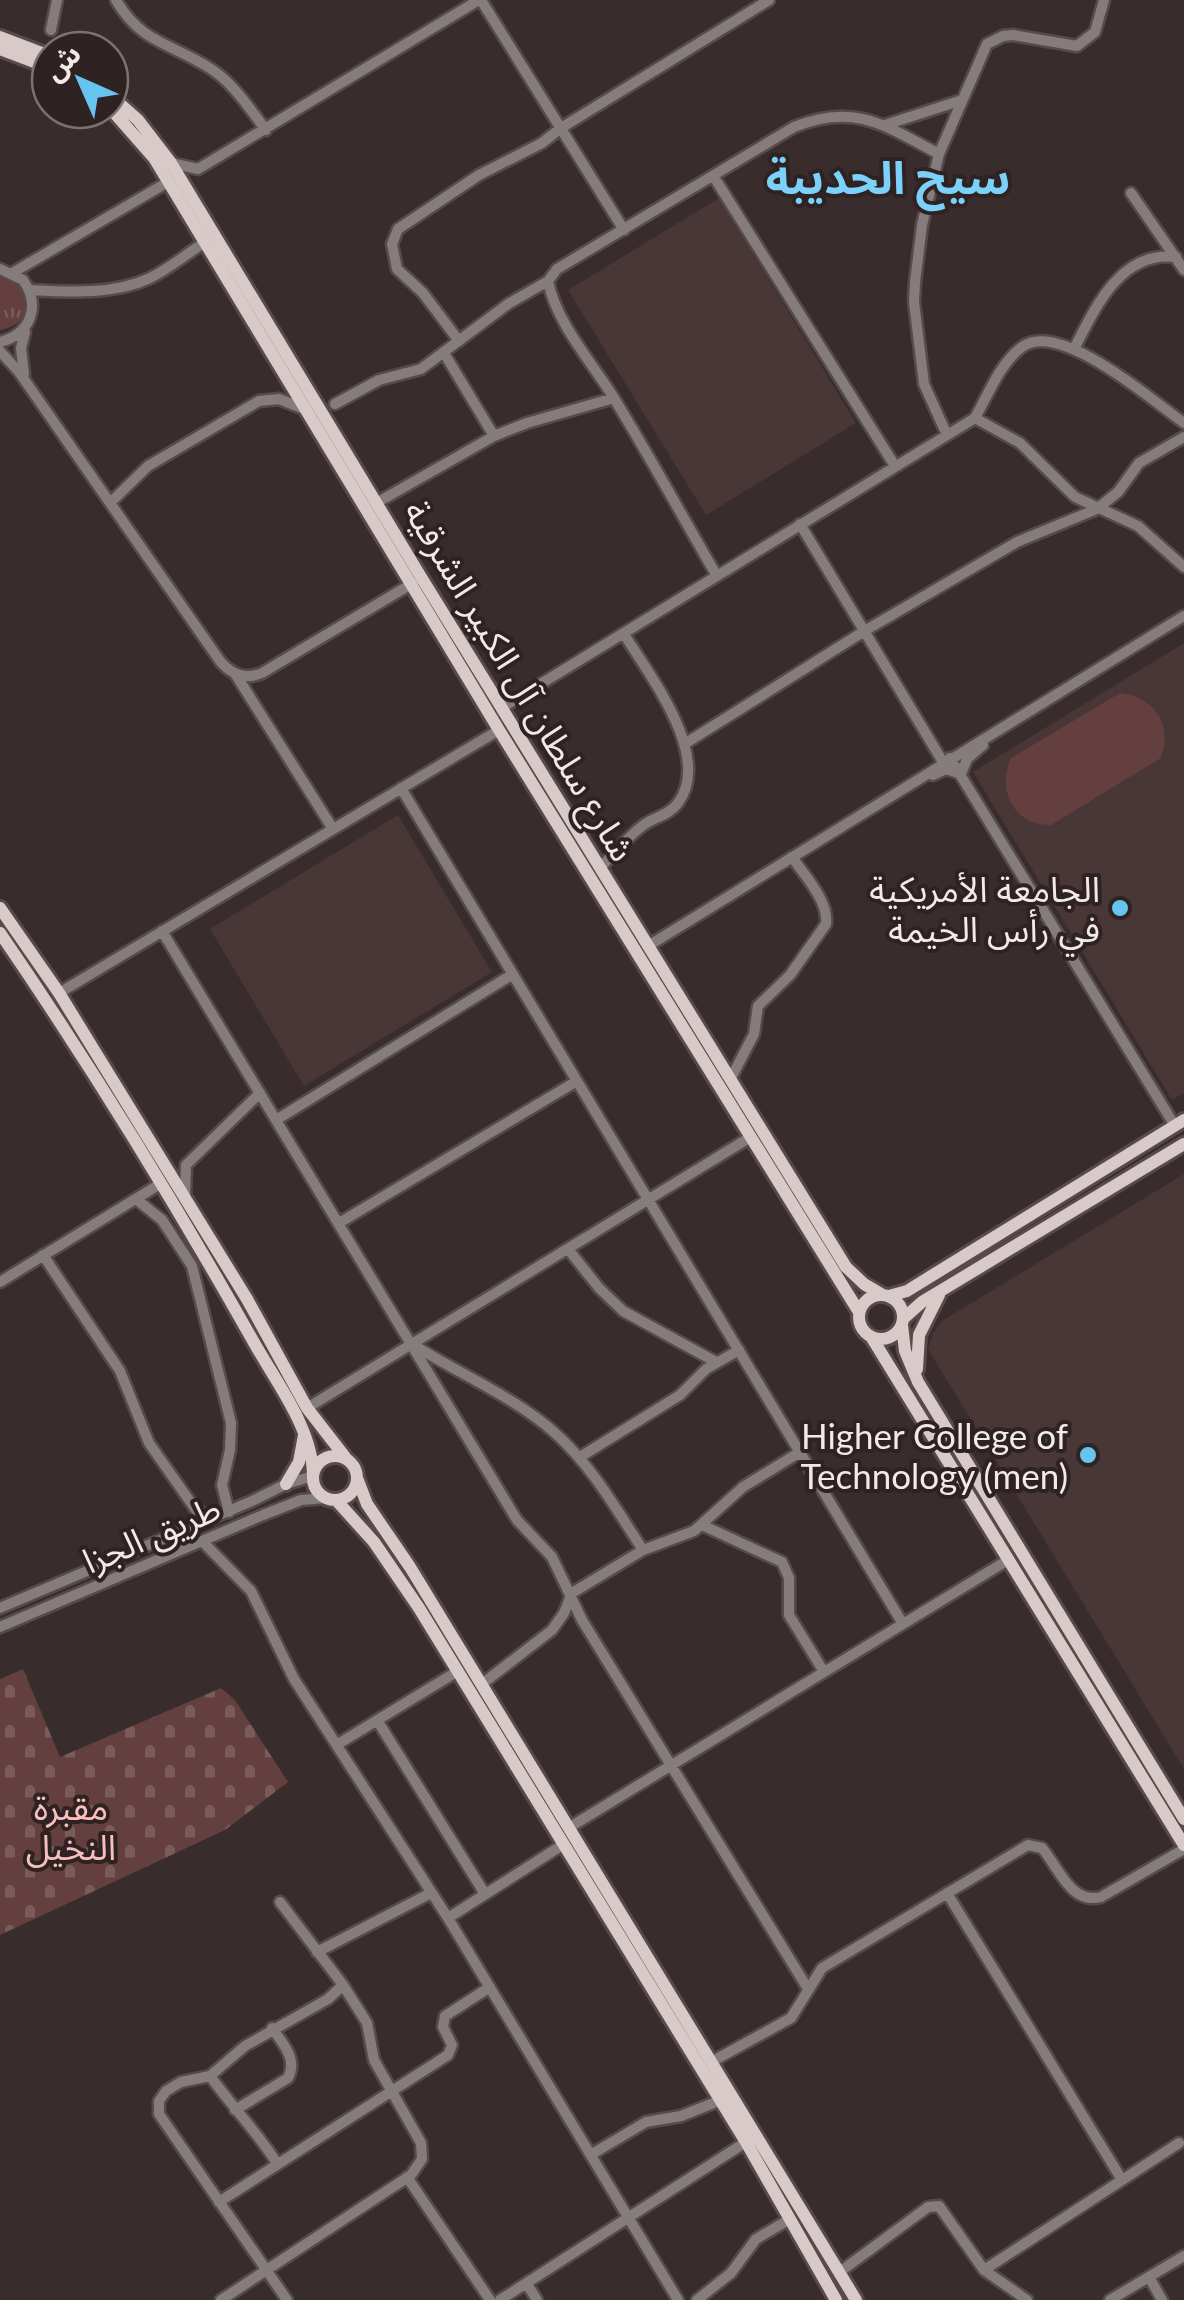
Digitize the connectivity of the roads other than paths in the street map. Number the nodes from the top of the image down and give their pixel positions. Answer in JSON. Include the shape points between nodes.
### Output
{"nodes":[{"id":1,"x":57,"y":0,"type":"edge"},
{"id":2,"x":116,"y":0,"type":"edge"},
{"id":3,"x":480,"y":0,"type":"edge"},
{"id":4,"x":769,"y":0,"type":"edge"},
{"id":5,"x":1104,"y":0,"type":"edge"},
{"id":6,"x":51,"y":30,"type":"dead end"},
{"id":7,"x":0,"y":37,"type":"edge"},
{"id":8,"x":0,"y":48,"type":"edge"},
{"id":9,"x":30,"y":48,"type":"edge"},
{"id":10,"x":30,"y":60,"type":"edge"},
{"id":11,"x":962,"y":100,"type":"junction"},
{"id":12,"x":130,"y":113,"type":"edge"},
{"id":13,"x":884,"y":125,"type":"junction"},
{"id":14,"x":561,"y":128,"type":"junction"},
{"id":15,"x":129,"y":130,"type":"edge"},
{"id":16,"x":266,"y":130,"type":"junction"},
{"id":17,"x":939,"y":154,"type":"junction"},
{"id":18,"x":171,"y":163,"type":"junction"},
{"id":19,"x":198,"y":170,"type":"junction"},
{"id":20,"x":714,"y":177,"type":"junction"},
{"id":21,"x":168,"y":182,"type":"junction"},
{"id":22,"x":1131,"y":193,"type":"dead end"},
{"id":23,"x":191,"y":195,"type":"junction"},
{"id":24,"x":624,"y":230,"type":"junction"},
{"id":25,"x":204,"y":242,"type":"junction"},
{"id":26,"x":1176,"y":257,"type":"junction"},
{"id":27,"x":4,"y":269,"type":"edge"},
{"id":28,"x":1184,"y":270,"type":"edge"},
{"id":29,"x":548,"y":281,"type":"junction"},
{"id":30,"x":30,"y":290,"type":"junction"},
{"id":31,"x":27,"y":325,"type":"junction"},
{"id":32,"x":459,"y":341,"type":"junction"},
{"id":33,"x":0,"y":342,"type":"edge"},
{"id":34,"x":1074,"y":349,"type":"junction"},
{"id":35,"x":0,"y":350,"type":"edge"},
{"id":36,"x":444,"y":353,"type":"junction"},
{"id":37,"x":30,"y":389,"type":"junction"},
{"id":38,"x":614,"y":398,"type":"junction"},
{"id":39,"x":335,"y":404,"type":"dead end"},
{"id":40,"x":307,"y":410,"type":"junction"},
{"id":41,"x":975,"y":418,"type":"junction"},
{"id":42,"x":1184,"y":423,"type":"edge"},
{"id":43,"x":946,"y":434,"type":"junction"},
{"id":44,"x":494,"y":436,"type":"junction"},
{"id":45,"x":1184,"y":437,"type":"edge"},
{"id":46,"x":896,"y":466,"type":"junction"},
{"id":47,"x":378,"y":502,"type":"junction"},
{"id":48,"x":110,"y":503,"type":"junction"},
{"id":49,"x":1096,"y":508,"type":"junction"},
{"id":50,"x":800,"y":524,"type":"junction"},
{"id":51,"x":1184,"y":566,"type":"edge"},
{"id":52,"x":718,"y":576,"type":"junction"},
{"id":53,"x":413,"y":583,"type":"junction"},
{"id":54,"x":1184,"y":616,"type":"edge"},
{"id":55,"x":866,"y":630,"type":"junction"},
{"id":56,"x":624,"y":634,"type":"junction"},
{"id":57,"x":235,"y":674,"type":"junction"},
{"id":58,"x":503,"y":708,"type":"junction"},
{"id":59,"x":1009,"y":722,"type":"junction"},
{"id":60,"x":499,"y":730,"type":"junction"},
{"id":61,"x":686,"y":743,"type":"junction"},
{"id":62,"x":947,"y":760,"type":"junction"},
{"id":63,"x":961,"y":774,"type":"junction"},
{"id":64,"x":906,"y":785,"type":"junction"},
{"id":65,"x":401,"y":788,"type":"junction"},
{"id":66,"x":332,"y":829,"type":"junction"},
{"id":67,"x":792,"y":856,"type":"junction"},
{"id":68,"x":600,"y":868,"type":"junction"},
{"id":69,"x":0,"y":908,"type":"edge"},
{"id":70,"x":162,"y":931,"type":"junction"},
{"id":71,"x":0,"y":933,"type":"edge"},
{"id":72,"x":648,"y":946,"type":"junction"},
{"id":73,"x":513,"y":974,"type":"junction"},
{"id":74,"x":58,"y":993,"type":"junction"},
{"id":75,"x":730,"y":1080,"type":"junction"},
{"id":76,"x":577,"y":1081,"type":"junction"},
{"id":77,"x":260,"y":1093,"type":"junction"},
{"id":78,"x":276,"y":1120,"type":"junction"},
{"id":79,"x":1180,"y":1123,"type":"edge"},
{"id":80,"x":749,"y":1138,"type":"junction"},
{"id":81,"x":1184,"y":1144,"type":"edge"},
{"id":82,"x":164,"y":1164,"type":"junction"},
{"id":83,"x":186,"y":1165,"type":"junction"},
{"id":84,"x":160,"y":1184,"type":"junction"},
{"id":85,"x":136,"y":1199,"type":"junction"},
{"id":86,"x":186,"y":1200,"type":"junction"},
{"id":87,"x":648,"y":1200,"type":"junction"},
{"id":88,"x":339,"y":1222,"type":"junction"},
{"id":89,"x":568,"y":1249,"type":"junction"},
{"id":90,"x":43,"y":1255,"type":"junction"},
{"id":91,"x":0,"y":1282,"type":"edge"},
{"id":92,"x":942,"y":1290,"type":"junction"},
{"id":93,"x":885,"y":1295,"type":"junction"},
{"id":94,"x":859,"y":1312,"type":"junction"},
{"id":95,"x":903,"y":1322,"type":"junction"},
{"id":96,"x":872,"y":1338,"type":"junction"},
{"id":97,"x":412,"y":1344,"type":"junction"},
{"id":98,"x":738,"y":1350,"type":"junction"},
{"id":99,"x":716,"y":1362,"type":"junction"},
{"id":100,"x":918,"y":1382,"type":"junction"},
{"id":101,"x":307,"y":1408,"type":"junction"},
{"id":102,"x":304,"y":1432,"type":"junction"},
{"id":103,"x":800,"y":1452,"type":"junction"},
{"id":104,"x":580,"y":1457,"type":"junction"},
{"id":105,"x":344,"y":1458,"type":"junction"},
{"id":106,"x":313,"y":1476,"type":"junction"},
{"id":107,"x":357,"y":1478,"type":"junction"},
{"id":108,"x":286,"y":1484,"type":"junction"},
{"id":109,"x":331,"y":1499,"type":"junction"},
{"id":110,"x":196,"y":1510,"type":"junction"},
{"id":111,"x":229,"y":1512,"type":"junction"},
{"id":112,"x":214,"y":1518,"type":"junction"},
{"id":113,"x":702,"y":1525,"type":"junction"},
{"id":114,"x":191,"y":1527,"type":"junction"},
{"id":115,"x":202,"y":1541,"type":"junction"},
{"id":116,"x":643,"y":1550,"type":"junction"},
{"id":117,"x":1008,"y":1560,"type":"junction"},
{"id":118,"x":43,"y":1590,"type":"junction"},
{"id":119,"x":572,"y":1594,"type":"junction"},
{"id":120,"x":0,"y":1608,"type":"edge"},
{"id":121,"x":903,"y":1624,"type":"junction"},
{"id":122,"x":0,"y":1626,"type":"edge"},
{"id":123,"x":458,"y":1672,"type":"junction"},
{"id":124,"x":824,"y":1672,"type":"junction"},
{"id":125,"x":482,"y":1684,"type":"junction"},
{"id":126,"x":377,"y":1720,"type":"junction"},
{"id":127,"x":338,"y":1744,"type":"junction"},
{"id":128,"x":669,"y":1765,"type":"junction"},
{"id":129,"x":1184,"y":1819,"type":"edge"},
{"id":130,"x":570,"y":1826,"type":"junction"},
{"id":131,"x":564,"y":1844,"type":"junction"},
{"id":132,"x":1184,"y":1847,"type":"edge"},
{"id":133,"x":431,"y":1892,"type":"junction"},
{"id":134,"x":947,"y":1893,"type":"junction"},
{"id":135,"x":485,"y":1894,"type":"junction"},
{"id":136,"x":280,"y":1902,"type":"dead end"},
{"id":137,"x":448,"y":1918,"type":"junction"},
{"id":138,"x":317,"y":1952,"type":"junction"},
{"id":139,"x":344,"y":1986,"type":"junction"},
{"id":140,"x":490,"y":1986,"type":"junction"},
{"id":141,"x":808,"y":1988,"type":"junction"},
{"id":142,"x":272,"y":2028,"type":"junction"},
{"id":143,"x":713,"y":2061,"type":"junction"},
{"id":144,"x":210,"y":2076,"type":"junction"},
{"id":145,"x":389,"y":2090,"type":"junction"},
{"id":146,"x":720,"y":2100,"type":"junction"},
{"id":147,"x":235,"y":2110,"type":"junction"},
{"id":148,"x":746,"y":2142,"type":"junction"},
{"id":149,"x":1180,"y":2143,"type":"dead end"},
{"id":150,"x":592,"y":2154,"type":"junction"},
{"id":151,"x":277,"y":2162,"type":"junction"},
{"id":152,"x":407,"y":2177,"type":"junction"},
{"id":153,"x":1122,"y":2180,"type":"junction"},
{"id":154,"x":219,"y":2202,"type":"junction"},
{"id":155,"x":628,"y":2218,"type":"junction"},
{"id":156,"x":790,"y":2219,"type":"junction"},
{"id":157,"x":1184,"y":2256,"type":"edge"},
{"id":158,"x":265,"y":2270,"type":"junction"},
{"id":159,"x":984,"y":2270,"type":"junction"},
{"id":160,"x":841,"y":2271,"type":"junction"},
{"id":161,"x":1149,"y":2277,"type":"junction"},
{"id":162,"x":527,"y":2284,"type":"junction"},
{"id":163,"x":221,"y":2300,"type":"edge"},
{"id":164,"x":287,"y":2300,"type":"edge"},
{"id":165,"x":490,"y":2300,"type":"edge"},
{"id":166,"x":500,"y":2300,"type":"edge"},
{"id":167,"x":537,"y":2300,"type":"edge"},
{"id":168,"x":678,"y":2300,"type":"edge"},
{"id":169,"x":696,"y":2300,"type":"edge"},
{"id":170,"x":836,"y":2300,"type":"edge"},
{"id":171,"x":856,"y":2300,"type":"edge"},
{"id":172,"x":1027,"y":2300,"type":"edge"},
{"id":173,"x":1110,"y":2300,"type":"edge"},
{"id":174,"x":1162,"y":2300,"type":"edge"}],
"edges":[{"from":1,"to":6,"type":"street"},
{"from":2,"to":16,"type":"street","via":[[144,35],[217,74]]},
{"from":3,"to":14,"type":"street"},
{"from":3,"to":16,"type":"street"},
{"from":4,"to":14,"type":"street"},
{"from":5,"to":11,"type":"street","via":[[1095,32],[1077,46],[1012,35],[987,44]]},
{"from":7,"to":9,"type":"main road"},
{"from":8,"to":10,"type":"main road"},
{"from":11,"to":13,"type":"street"},
{"from":11,"to":17,"type":"street"},
{"from":12,"to":18,"type":"main road","name":"شارع سلطان آل الكبير الشرقية"},
{"from":13,"to":17,"type":"street"},
{"from":13,"to":20,"type":"street","via":[[851,116],[812,120]]},
{"from":14,"to":24,"type":"street"},
{"from":14,"to":32,"type":"street","via":[[398,229],[392,244],[397,269]]},
{"from":15,"to":21,"type":"main road","name":"شارع سلطان آل الكبير الشرقية"},
{"from":16,"to":19,"type":"street"},
{"from":17,"to":43,"type":"street","via":[[922,224],[914,302],[924,384]]},
{"from":18,"to":19,"type":"street"},
{"from":18,"to":23,"type":"main road","name":"شارع سلطان آل الكبير الشرقية"},
{"from":19,"to":23,"type":"street"},
{"from":20,"to":24,"type":"street"},
{"from":20,"to":46,"type":"street"},
{"from":21,"to":25,"type":"main road","name":"شارع سلطان آل الكبير الشرقية"},
{"from":21,"to":27,"type":"street"},
{"from":22,"to":26,"type":"street"},
{"from":23,"to":47,"type":"main road","name":"شارع سلطان آل الكبير الشرقية"},
{"from":24,"to":29,"type":"street"},
{"from":25,"to":30,"type":"street","via":[[137,283]]},
{"from":25,"to":40,"type":"main road","name":"شارع سلطان آل الكبير الشرقية"},
{"from":26,"to":28,"type":"street"},
{"from":26,"to":34,"type":"street","via":[[1149,259],[1119,277]]},
{"from":27,"to":30,"type":"street"},
{"from":29,"to":32,"type":"street"},
{"from":29,"to":38,"type":"street","via":[[560,313]]},
{"from":30,"to":31,"type":"street"},
{"from":31,"to":33,"type":"street"},
{"from":31,"to":37,"type":"street","via":[[21,360]]},
{"from":32,"to":36,"type":"street"},
{"from":34,"to":41,"type":"street","via":[[1046,340],[1026,343]]},
{"from":34,"to":42,"type":"street"},
{"from":35,"to":37,"type":"street"},
{"from":36,"to":39,"type":"street"},
{"from":36,"to":44,"type":"street"},
{"from":37,"to":48,"type":"street"},
{"from":38,"to":44,"type":"street"},
{"from":38,"to":52,"type":"street"},
{"from":40,"to":48,"type":"street","via":[[279,399],[258,401],[148,466]]},
{"from":40,"to":53,"type":"main road","name":"شارع سلطان آل الكبير الشرقية"},
{"from":41,"to":43,"type":"street"},
{"from":41,"to":49,"type":"street","via":[[1020,444]]},
{"from":43,"to":46,"type":"street"},
{"from":44,"to":47,"type":"street"},
{"from":45,"to":49,"type":"street","via":[[1139,463]]},
{"from":46,"to":50,"type":"street"},
{"from":47,"to":58,"type":"main road","name":"شارع سلطان آل الكبير الشرقية"},
{"from":48,"to":57,"type":"street"},
{"from":49,"to":51,"type":"street","via":[[1138,526]]},
{"from":49,"to":55,"type":"street","via":[[1016,542]]},
{"from":50,"to":52,"type":"street"},
{"from":50,"to":55,"type":"street"},
{"from":52,"to":56,"type":"street"},
{"from":53,"to":57,"type":"street","via":[[262,674]]},
{"from":53,"to":60,"type":"main road","name":"شارع سلطان آل الكبير الشرقية"},
{"from":54,"to":59,"type":"street"},
{"from":55,"to":61,"type":"street"},
{"from":55,"to":62,"type":"street"},
{"from":56,"to":58,"type":"street"},
{"from":56,"to":61,"type":"street"},
{"from":57,"to":66,"type":"street"},
{"from":58,"to":68,"type":"main road","name":"شارع سلطان آل الكبير الشرقية"},
{"from":59,"to":62,"type":"street"},
{"from":59,"to":63,"type":"street","via":[[970,754]]},
{"from":60,"to":65,"type":"street"},
{"from":60,"to":80,"type":"main road","name":"شارع سلطان آل الكبير الشرقية"},
{"from":61,"to":68,"type":"street","via":[[687,779],[676,805],[644,824]]},
{"from":62,"to":63,"type":"street"},
{"from":62,"to":64,"type":"street"},
{"from":63,"to":64,"type":"street","via":[[946,769]]},
{"from":63,"to":79,"type":"street"},
{"from":64,"to":67,"type":"street"},
{"from":65,"to":66,"type":"street"},
{"from":65,"to":73,"type":"street"},
{"from":66,"to":70,"type":"street"},
{"from":67,"to":72,"type":"street"},
{"from":67,"to":75,"type":"street","via":[[822,904],[826,924],[790,975],[761,1001],[754,1034]]},
{"from":68,"to":72,"type":"main road","name":"شارع سلطان آل الكبير الشرقية"},
{"from":69,"to":74,"type":"main road"},
{"from":70,"to":74,"type":"street"},
{"from":70,"to":77,"type":"street"},
{"from":71,"to":84,"type":"main road"},
{"from":72,"to":75,"type":"main road","name":"شارع سلطان آل الكبير الشرقية"},
{"from":73,"to":76,"type":"street"},
{"from":73,"to":78,"type":"street"},
{"from":74,"to":82,"type":"main road"},
{"from":75,"to":93,"type":"main road","name":"شارع سلطان آل الكبير الشرقية","via":[[846,1268]]},
{"from":76,"to":87,"type":"street"},
{"from":76,"to":88,"type":"street"},
{"from":77,"to":78,"type":"street"},
{"from":77,"to":83,"type":"street"},
{"from":78,"to":88,"type":"street"},
{"from":79,"to":93,"type":"main road","via":[[907,1290]]},
{"from":80,"to":87,"type":"street"},
{"from":80,"to":94,"type":"main road","name":"شارع سلطان آل الكبير الشرقية"},
{"from":81,"to":92,"type":"main road"},
{"from":82,"to":83,"type":"street"},
{"from":82,"to":86,"type":"main road"},
{"from":83,"to":86,"type":"street"},
{"from":84,"to":85,"type":"street"},
{"from":84,"to":102,"type":"main road"},
{"from":85,"to":90,"type":"street"},
{"from":85,"to":111,"type":"street","via":[[162,1220],[192,1266],[231,1422],[222,1485]]},
{"from":86,"to":101,"type":"main road"},
{"from":87,"to":89,"type":"street"},
{"from":87,"to":98,"type":"street"},
{"from":88,"to":97,"type":"street"},
{"from":89,"to":97,"type":"street"},
{"from":89,"to":99,"type":"street","via":[[624,1311]]},
{"from":90,"to":91,"type":"street"},
{"from":90,"to":110,"type":"street","via":[[113,1360],[141,1429]]},
{"from":92,"to":95,"type":"main road"},
{"from":92,"to":100,"type":"main road","via":[[919,1335]]},
{"from":93,"to":94,"type":"main road","via":[[867,1299]]},
{"from":93,"to":95,"type":"main road","via":[[900,1304]]},
{"from":94,"to":96,"type":"main road"},
{"from":95,"to":96,"type":"main road","via":[[886,1339]]},
{"from":95,"to":100,"type":"main road","via":[[905,1352]]},
{"from":96,"to":117,"type":"main road"},
{"from":97,"to":101,"type":"street"},
{"from":97,"to":104,"type":"street","via":[[535,1417]]},
{"from":97,"to":119,"type":"street","via":[[517,1520],[552,1557]]},
{"from":98,"to":99,"type":"street"},
{"from":98,"to":103,"type":"street"},
{"from":99,"to":104,"type":"street","via":[[680,1395]]},
{"from":100,"to":129,"type":"main road"},
{"from":101,"to":105,"type":"main road"},
{"from":102,"to":106,"type":"main road"},
{"from":102,"to":108,"type":"main road","via":[[299,1462]]},
{"from":103,"to":113,"type":"street","via":[[743,1487]]},
{"from":103,"to":121,"type":"street"},
{"from":104,"to":116,"type":"street"},
{"from":105,"to":106,"type":"main road","via":[[325,1458]]},
{"from":105,"to":107,"type":"main road"},
{"from":106,"to":108,"type":"street","name":"طريق الجزا"},
{"from":106,"to":109,"type":"main road","via":[[316,1489]]},
{"from":107,"to":109,"type":"main road","via":[[352,1492]]},
{"from":107,"to":125,"type":"main road"},
{"from":108,"to":111,"type":"street","name":"طريق الجزا"},
{"from":109,"to":115,"type":"street","name":"طريق الجزا","via":[[301,1500]]},
{"from":109,"to":123,"type":"main road","via":[[374,1542]]},
{"from":110,"to":112,"type":"street"},
{"from":110,"to":114,"type":"street"},
{"from":111,"to":112,"type":"street","name":"طريق الجزا"},
{"from":112,"to":114,"type":"street","name":"طريق الجزا"},
{"from":113,"to":116,"type":"street"},
{"from":113,"to":124,"type":"street","via":[[782,1562],[789,1615]]},
{"from":114,"to":118,"type":"street","name":"طريق الجزا"},
{"from":115,"to":122,"type":"street","name":"طريق الجزا"},
{"from":115,"to":127,"type":"street","via":[[252,1592],[294,1678]]},
{"from":116,"to":119,"type":"street"},
{"from":117,"to":121,"type":"street"},
{"from":117,"to":132,"type":"main road"},
{"from":118,"to":120,"type":"street","name":"طريق الجزا"},
{"from":118,"to":122,"type":"street","via":[[52,1600]]},
{"from":119,"to":125,"type":"street","via":[[552,1630]]},
{"from":119,"to":128,"type":"street"},
{"from":121,"to":124,"type":"street"},
{"from":123,"to":126,"type":"street"},
{"from":123,"to":131,"type":"main road"},
{"from":124,"to":128,"type":"street"},
{"from":125,"to":130,"type":"main road"},
{"from":126,"to":127,"type":"street"},
{"from":126,"to":135,"type":"street"},
{"from":127,"to":133,"type":"street"},
{"from":128,"to":130,"type":"street"},
{"from":128,"to":141,"type":"street"},
{"from":130,"to":143,"type":"main road"},
{"from":131,"to":135,"type":"street"},
{"from":131,"to":146,"type":"main road"},
{"from":132,"to":134,"type":"street","via":[[1096,1899],[1076,1894],[1036,1845]]},
{"from":133,"to":137,"type":"street"},
{"from":133,"to":138,"type":"street"},
{"from":134,"to":141,"type":"street","via":[[822,1968]]},
{"from":134,"to":153,"type":"street"},
{"from":135,"to":137,"type":"street"},
{"from":136,"to":138,"type":"street"},
{"from":137,"to":140,"type":"street"},
{"from":138,"to":139,"type":"street"},
{"from":139,"to":142,"type":"street"},
{"from":139,"to":145,"type":"street","via":[[366,2023]]},
{"from":140,"to":145,"type":"street","via":[[444,2016],[452,2044],[448,2055]]},
{"from":140,"to":150,"type":"street"},
{"from":141,"to":143,"type":"street","via":[[791,2018]]},
{"from":142,"to":144,"type":"street"},
{"from":142,"to":147,"type":"street","via":[[293,2069]]},
{"from":143,"to":160,"type":"main road"},
{"from":144,"to":147,"type":"street"},
{"from":144,"to":154,"type":"street","via":[[166,2091],[159,2114]]},
{"from":145,"to":151,"type":"street"},
{"from":145,"to":152,"type":"street","via":[[421,2143],[419,2166]]},
{"from":146,"to":148,"type":"main road"},
{"from":146,"to":150,"type":"street","via":[[637,2126]]},
{"from":147,"to":151,"type":"street"},
{"from":148,"to":155,"type":"street"},
{"from":148,"to":156,"type":"main road"},
{"from":149,"to":153,"type":"street"},
{"from":150,"to":155,"type":"street"},
{"from":151,"to":154,"type":"street"},
{"from":152,"to":158,"type":"street"},
{"from":152,"to":165,"type":"street"},
{"from":153,"to":159,"type":"street"},
{"from":154,"to":158,"type":"street"},
{"from":155,"to":162,"type":"street"},
{"from":155,"to":168,"type":"street"},
{"from":156,"to":169,"type":"street","via":[[756,2239],[731,2273]]},
{"from":156,"to":170,"type":"main road"},
{"from":157,"to":161,"type":"street"},
{"from":158,"to":163,"type":"street"},
{"from":158,"to":164,"type":"street"},
{"from":159,"to":160,"type":"street","via":[[944,2210],[934,2206]]},
{"from":159,"to":172,"type":"street"},
{"from":160,"to":171,"type":"main road"},
{"from":161,"to":173,"type":"street"},
{"from":161,"to":174,"type":"street"},
{"from":162,"to":166,"type":"street"},
{"from":162,"to":167,"type":"street"}]}
